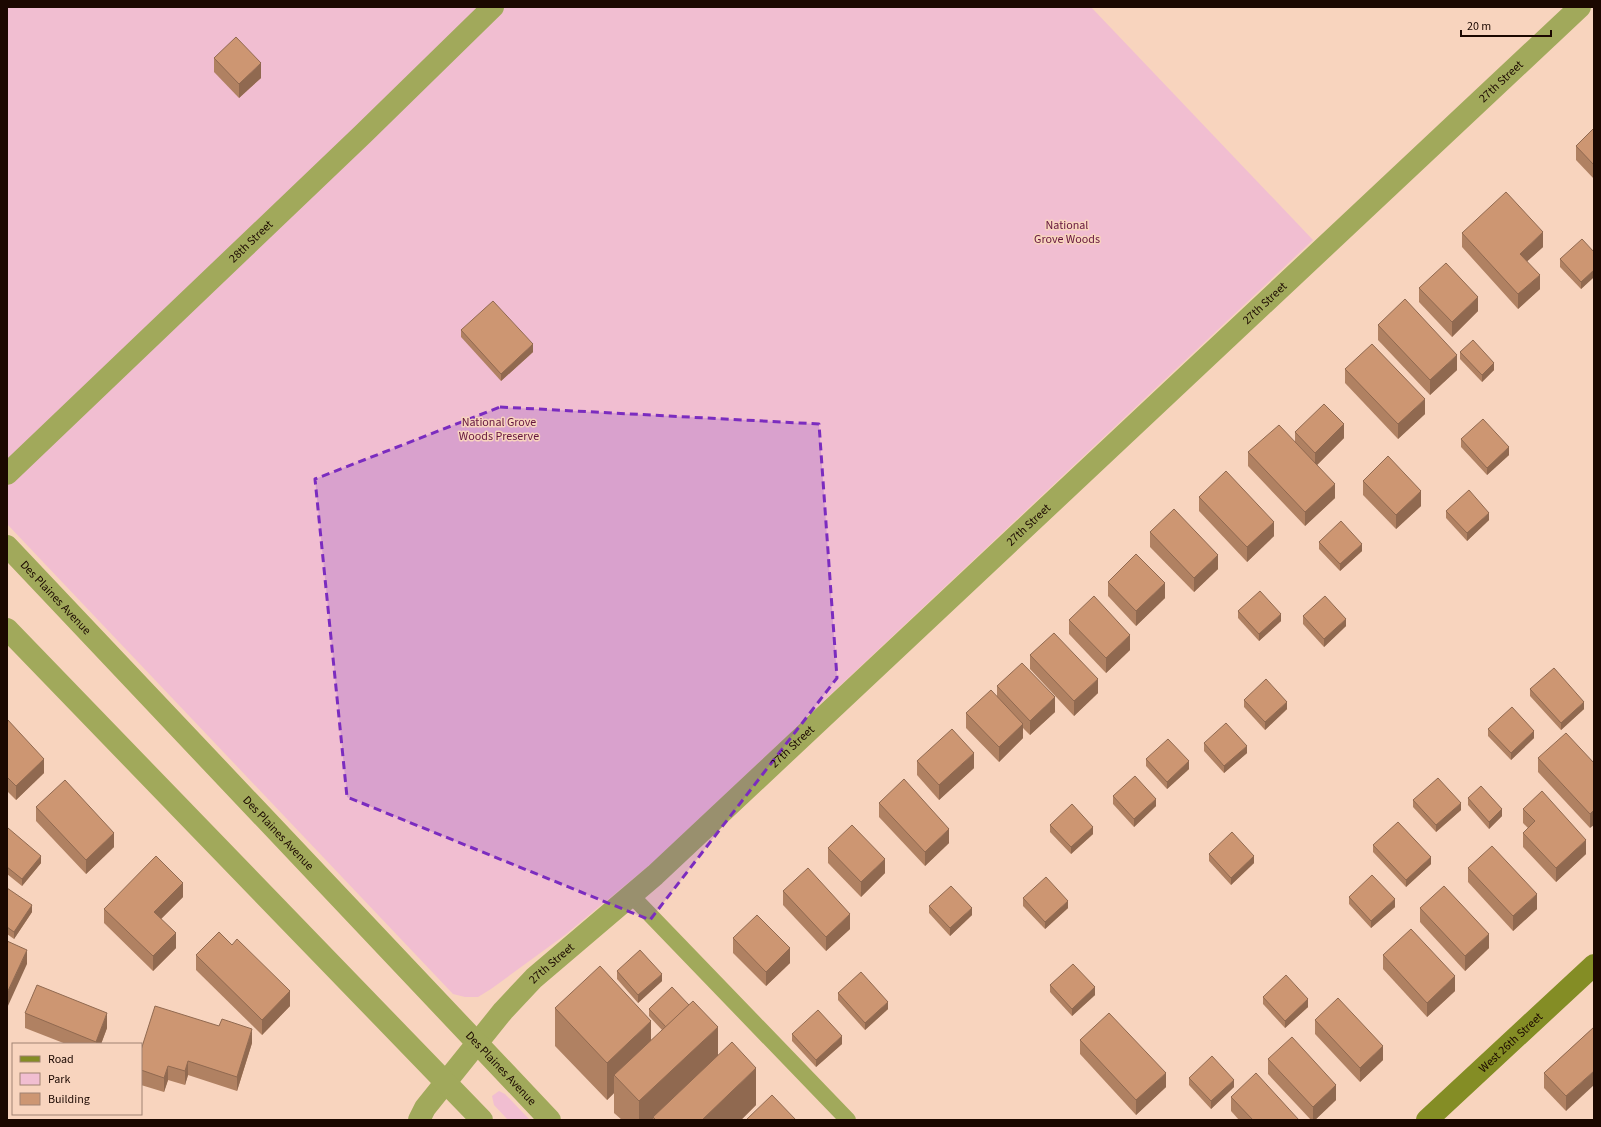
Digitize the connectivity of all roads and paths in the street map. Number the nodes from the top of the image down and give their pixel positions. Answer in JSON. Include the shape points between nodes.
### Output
{"nodes":[{"id":1,"x":493,"y":7,"type":"edge"},
{"id":2,"x":1580,"y":7,"type":"edge"},
{"id":3,"x":7,"y":474,"type":"edge"},
{"id":4,"x":7,"y":546,"type":"edge"},
{"id":5,"x":7,"y":628,"type":"edge"},
{"id":6,"x":631,"y":894,"type":"junction"},
{"id":7,"x":1594,"y":965,"type":"edge"},
{"id":8,"x":477,"y":1043,"type":"junction"},
{"id":9,"x":446,"y":1082,"type":"junction"},
{"id":10,"x":422,"y":1114,"type":"edge"},
{"id":11,"x":406,"y":1120,"type":"edge"},
{"id":12,"x":482,"y":1120,"type":"edge"},
{"id":13,"x":550,"y":1120,"type":"edge"},
{"id":14,"x":848,"y":1120,"type":"edge"},
{"id":15,"x":1427,"y":1120,"type":"edge"}],
"edges":[{"from":1,"to":3,"type":"street","name":"28th Street"},
{"from":2,"to":6,"type":"street","name":"27th Street","via":[[655,875]]},
{"from":4,"to":8,"type":"street","name":"Des Plaines Avenue"},
{"from":5,"to":9,"type":"street"},
{"from":6,"to":8,"type":"street","name":"27th Street","via":[[534,978],[502,1010]]},
{"from":6,"to":14,"type":"lane"},
{"from":7,"to":15,"type":"main road","name":"West 26th Street"},
{"from":8,"to":9,"type":"street","name":"27th Street"},
{"from":8,"to":13,"type":"street","name":"Des Plaines Avenue"},
{"from":9,"to":10,"type":"street","name":"27th Street"},
{"from":9,"to":12,"type":"street"},
{"from":10,"to":11,"type":"street","name":"27th Street"}]}
